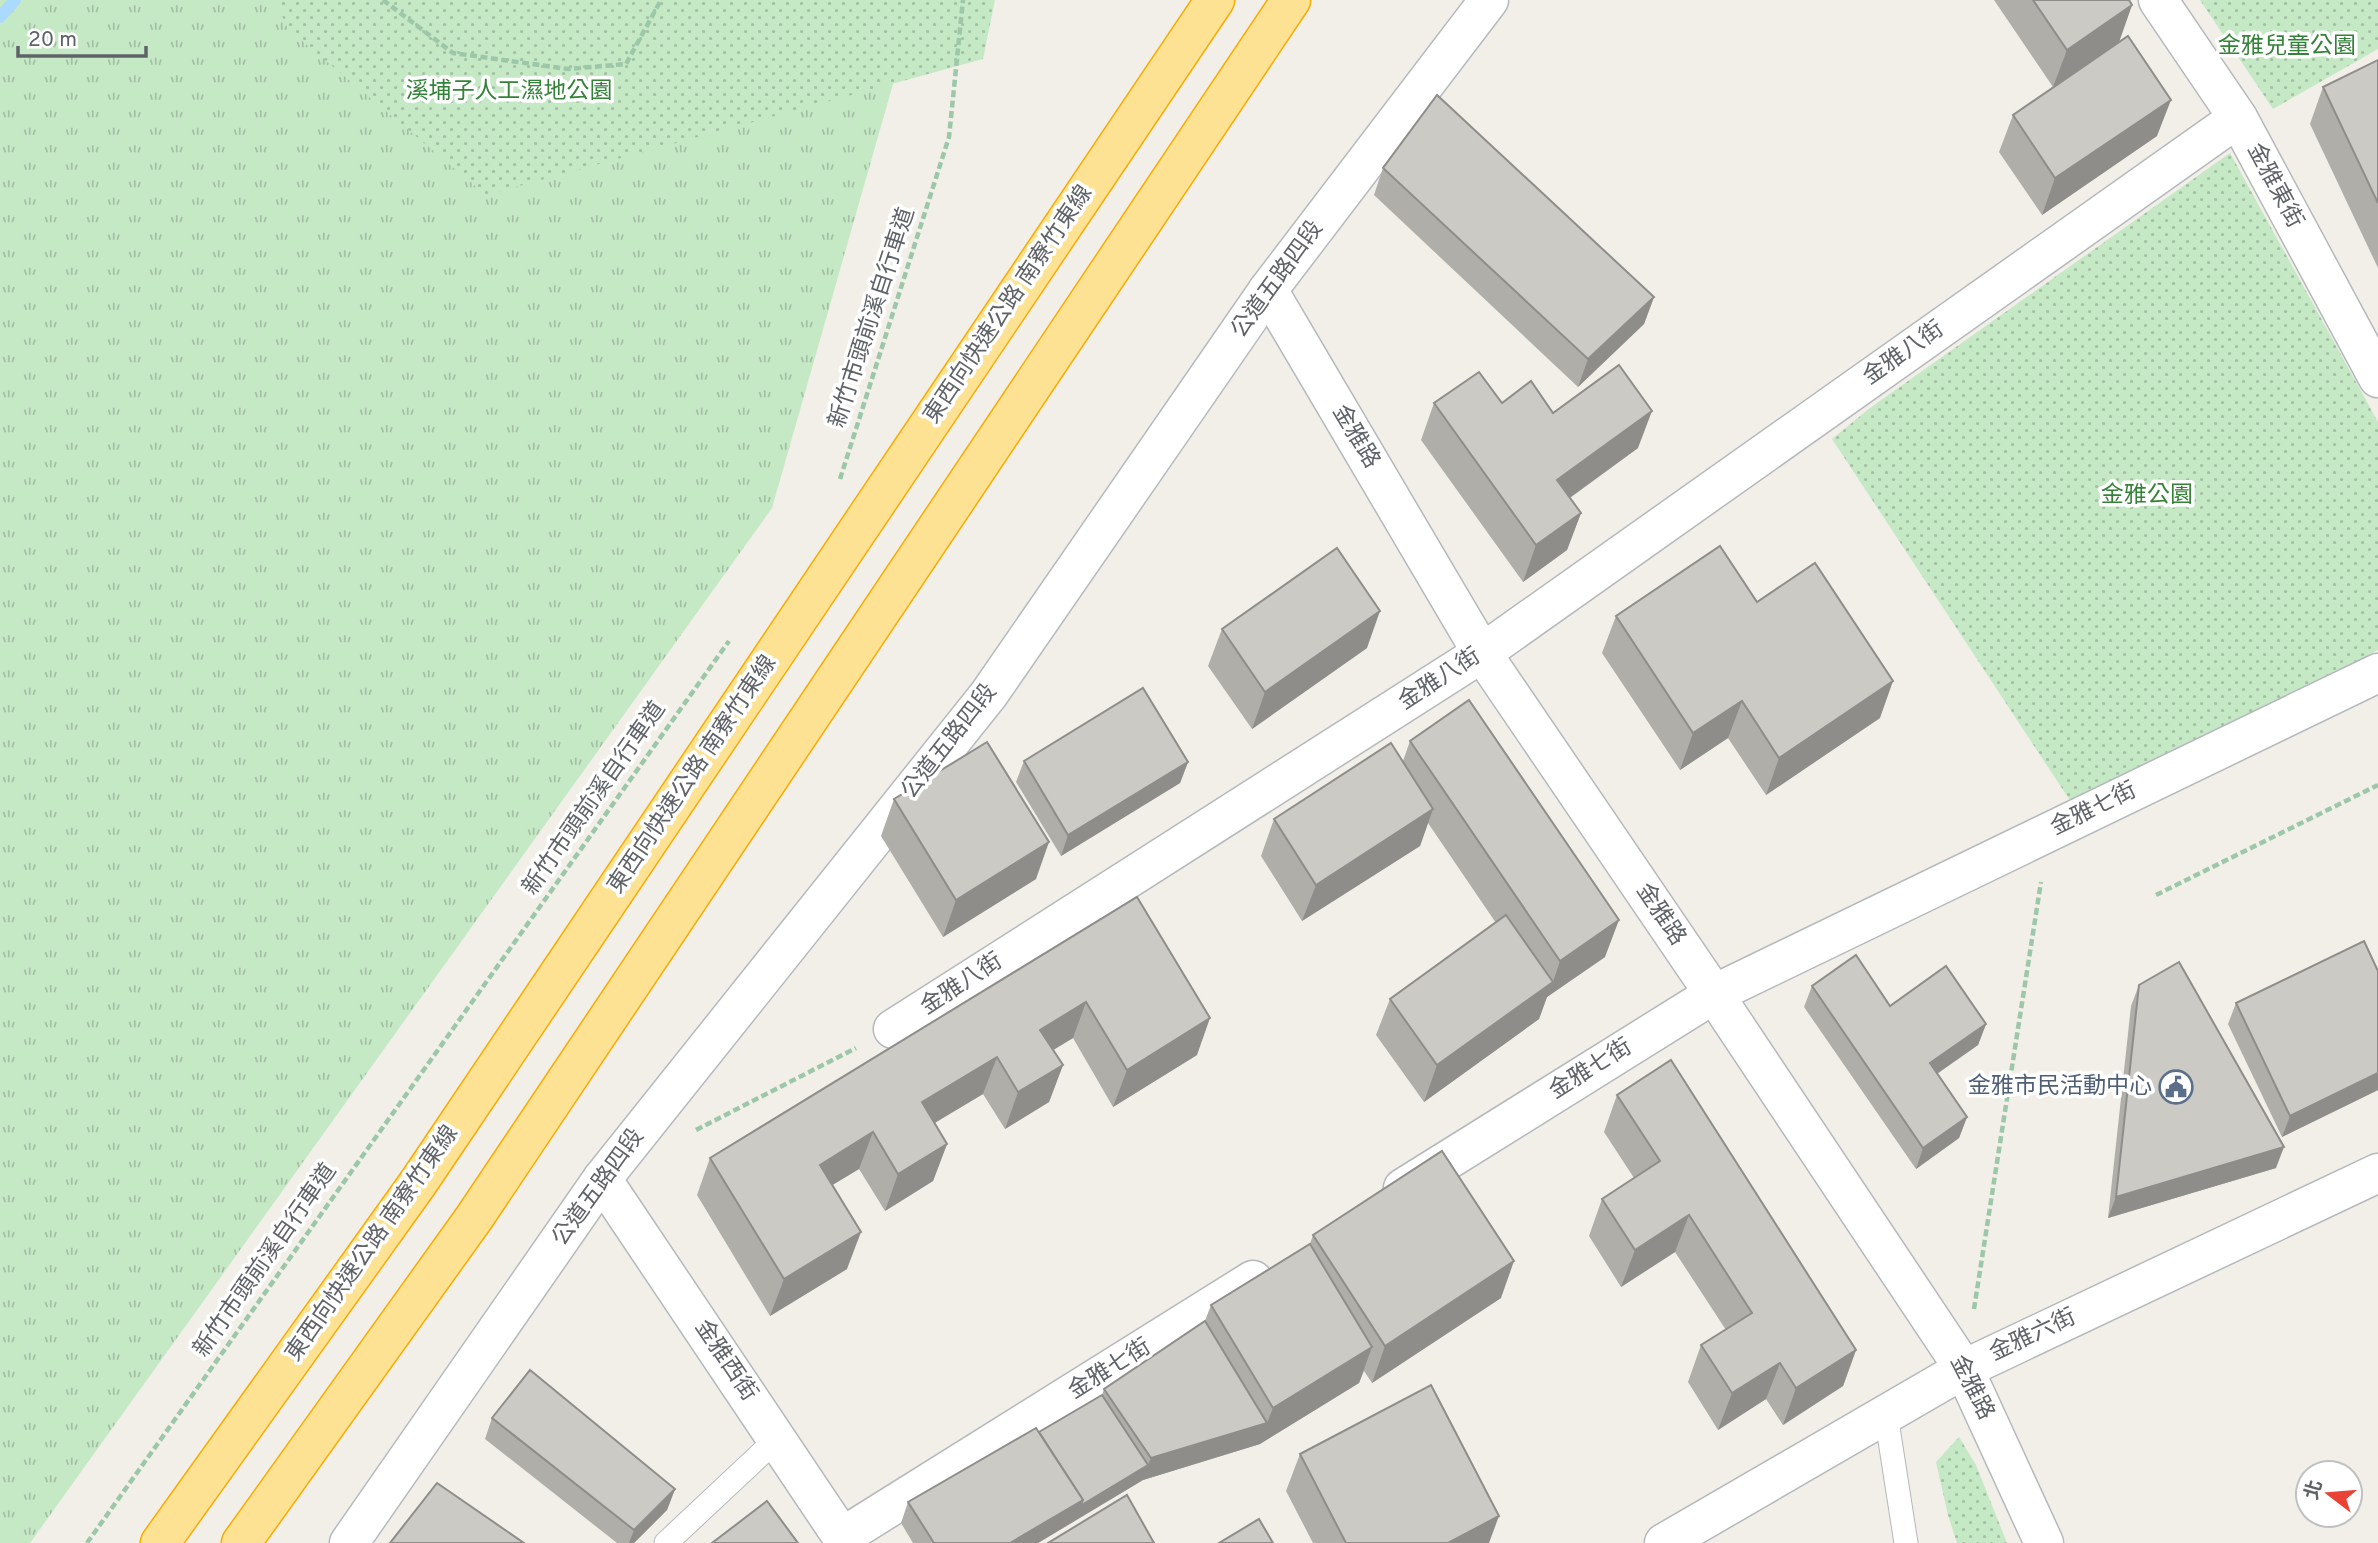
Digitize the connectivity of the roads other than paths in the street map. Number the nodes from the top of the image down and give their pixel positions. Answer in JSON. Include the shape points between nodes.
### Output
{"nodes":[{"id":1,"x":1215,"y":0,"type":"edge"},
{"id":2,"x":1291,"y":0,"type":"edge"},
{"id":3,"x":1489,"y":0,"type":"edge"},
{"id":4,"x":2158,"y":0,"type":"edge"},
{"id":5,"x":2238,"y":118,"type":"junction"},
{"id":6,"x":1268,"y":290,"type":"junction"},
{"id":7,"x":2378,"y":378,"type":"edge"},
{"id":8,"x":1482,"y":653,"type":"junction"},
{"id":9,"x":2378,"y":673,"type":"edge"},
{"id":10,"x":1714,"y":994,"type":"junction"},
{"id":11,"x":893,"y":1029,"type":"road end"},
{"id":12,"x":2378,"y":1172,"type":"edge"},
{"id":13,"x":602,"y":1179,"type":"junction"},
{"id":14,"x":1372,"y":1206,"type":"edge"},
{"id":15,"x":1278,"y":1265,"type":"edge"},
{"id":16,"x":1964,"y":1369,"type":"junction"},
{"id":17,"x":1886,"y":1415,"type":"junction"},
{"id":18,"x":778,"y":1438,"type":"junction"},
{"id":19,"x":844,"y":1540,"type":"edge"},
{"id":20,"x":160,"y":1543,"type":"edge"},
{"id":21,"x":242,"y":1543,"type":"edge"},
{"id":22,"x":349,"y":1543,"type":"edge"},
{"id":23,"x":666,"y":1543,"type":"edge"},
{"id":24,"x":1664,"y":1543,"type":"edge"},
{"id":25,"x":1906,"y":1543,"type":"edge"},
{"id":26,"x":2044,"y":1543,"type":"edge"}],
"edges":[{"from":1,"to":20,"type":"highway","name":"東西向快速公路 南寮竹東線","via":[[418,1183]]},
{"from":2,"to":21,"type":"highway","via":[[474,1218]]},
{"from":3,"to":6,"type":"street","name":"公道五路四段"},
{"from":4,"to":5,"type":"street","name":"金雅東街"},
{"from":5,"to":7,"type":"street","name":"金雅東街"},
{"from":5,"to":8,"type":"street","name":"金雅八街"},
{"from":6,"to":8,"type":"street","name":"金雅路"},
{"from":6,"to":13,"type":"street","name":"公道五路四段","via":[[989,694]]},
{"from":8,"to":10,"type":"street","name":"金雅路"},
{"from":8,"to":11,"type":"street","name":"金雅八街"},
{"from":9,"to":10,"type":"street","name":"金雅七街"},
{"from":10,"to":14,"type":"street","name":"金雅七街"},
{"from":10,"to":16,"type":"street","name":"金雅路"},
{"from":12,"to":16,"type":"street","name":"金雅六街"},
{"from":13,"to":18,"type":"street","name":"金雅西街"},
{"from":13,"to":22,"type":"street","name":"公道五路四段"},
{"from":15,"to":19,"type":"street","name":"金雅七街"},
{"from":16,"to":17,"type":"street","name":"金雅六街"},
{"from":16,"to":26,"type":"street","name":"金雅路"},
{"from":17,"to":24,"type":"street","name":"金雅六街"},
{"from":17,"to":25,"type":"lane"},
{"from":18,"to":19,"type":"street","name":"金雅西街"},
{"from":18,"to":23,"type":"lane"}]}
